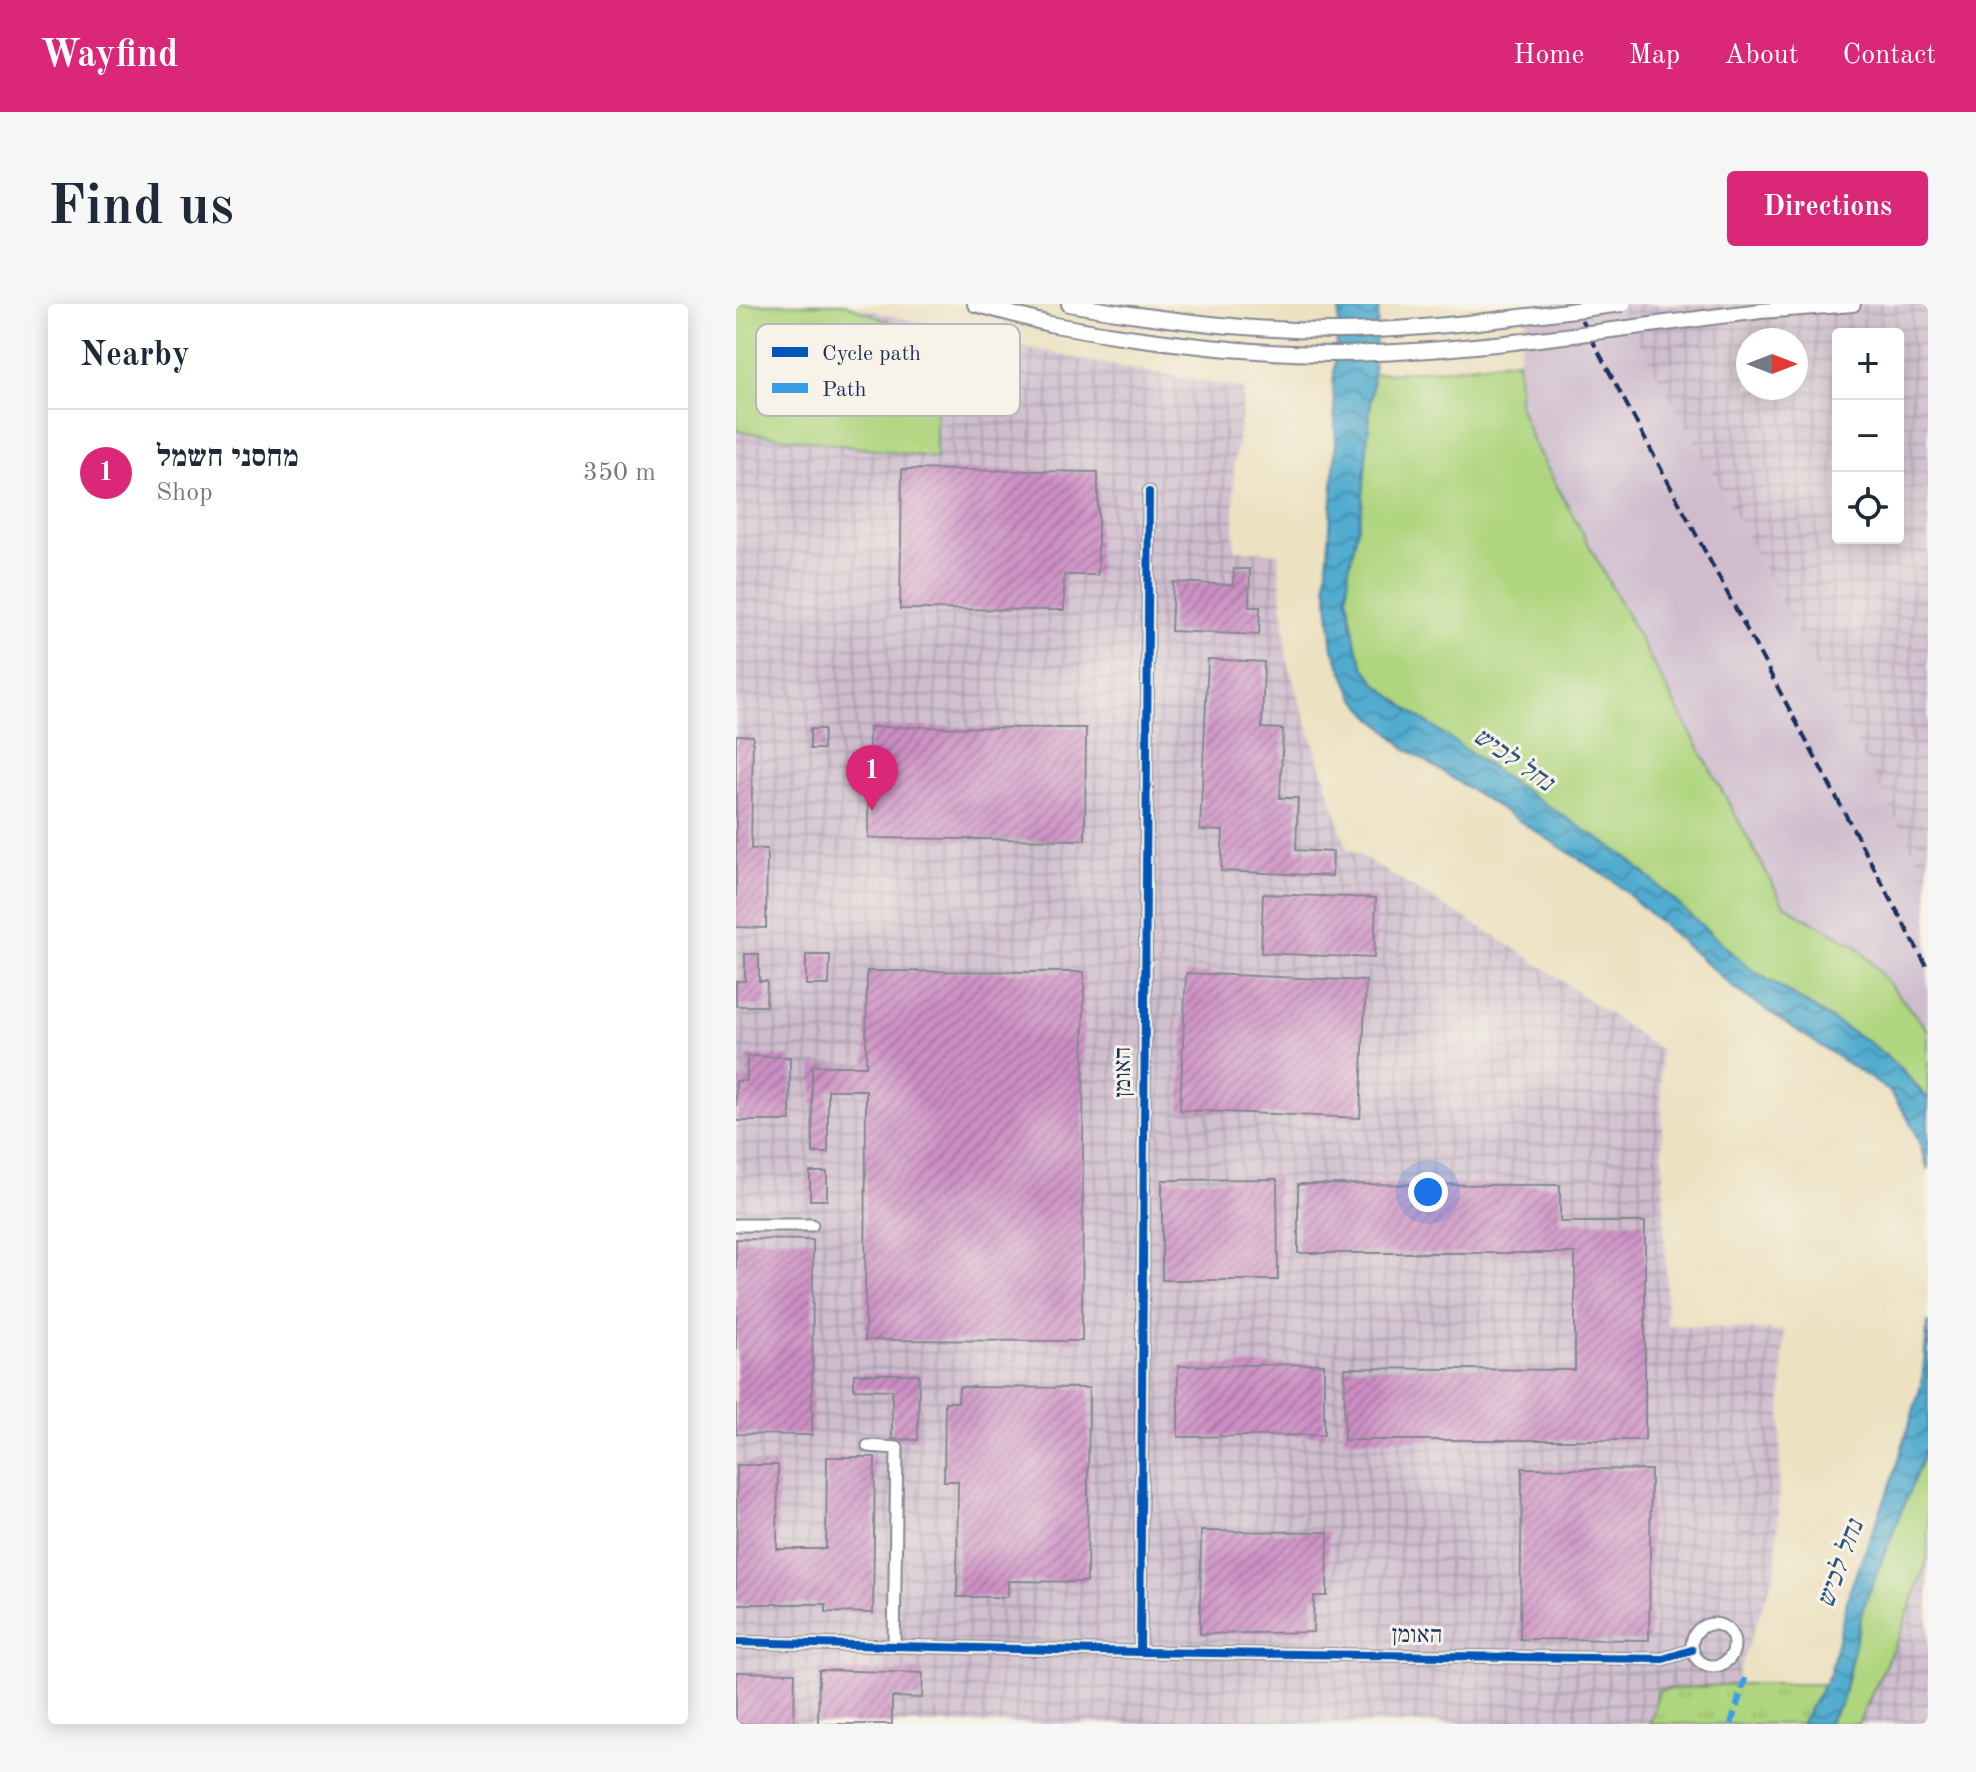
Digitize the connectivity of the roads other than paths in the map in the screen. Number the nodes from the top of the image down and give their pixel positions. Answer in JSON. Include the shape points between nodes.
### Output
{"nodes":[{"id":1,"x":975,"y":304,"type":"edge"},
{"id":2,"x":1069,"y":304,"type":"edge"},
{"id":3,"x":1623,"y":304,"type":"edge"},
{"id":4,"x":1853,"y":304,"type":"edge"},
{"id":5,"x":1149,"y":492,"type":"dead end"},
{"id":6,"x":736,"y":1225,"type":"edge"},
{"id":7,"x":812,"y":1225,"type":"dead end"},
{"id":8,"x":868,"y":1446,"type":"dead end"},
{"id":9,"x":736,"y":1642,"type":"edge"},
{"id":10,"x":894,"y":1646,"type":"junction"},
{"id":11,"x":1692,"y":1650,"type":"dead end"},
{"id":12,"x":1140,"y":1652,"type":"junction"}],
"edges":[{"from":1,"to":4,"type":"main road","bridge":true,"via":[[1049,324],[1251,352],[1372,353]]},
{"from":2,"to":3,"type":"main road","bridge":true,"via":[[1253,328],[1372,330]]},
{"from":5,"to":12,"type":"street","name":"האומן"},
{"from":6,"to":7,"type":"street"},
{"from":8,"to":10,"type":"street","via":[[897,1448]]},
{"from":9,"to":10,"type":"street","name":"האומן"},
{"from":10,"to":12,"type":"street","name":"האומן"},
{"from":11,"to":12,"type":"street","name":"האומן","via":[[1663,1659]]}]}
